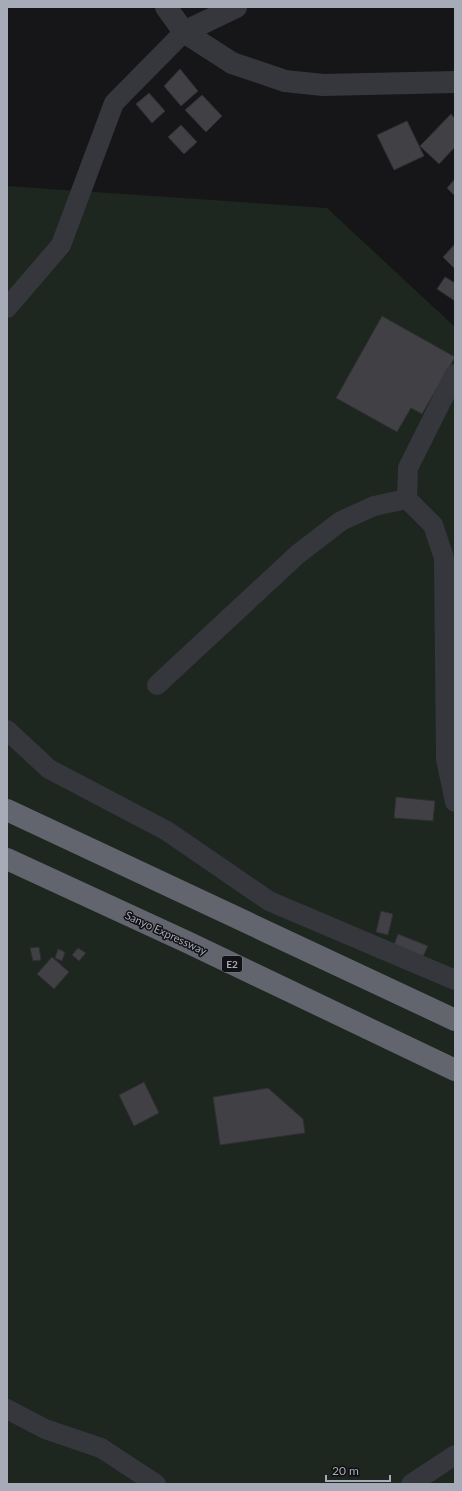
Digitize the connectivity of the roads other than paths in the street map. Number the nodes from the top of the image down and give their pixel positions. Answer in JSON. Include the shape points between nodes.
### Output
{"nodes":[{"id":1,"x":166,"y":7,"type":"edge"},
{"id":2,"x":236,"y":7,"type":"edge"},
{"id":3,"x":184,"y":32,"type":"junction"},
{"id":4,"x":455,"y":82,"type":"edge"},
{"id":5,"x":7,"y":308,"type":"edge"},
{"id":6,"x":455,"y":374,"type":"edge"},
{"id":7,"x":407,"y":499,"type":"junction"},
{"id":8,"x":449,"y":555,"type":"edge"},
{"id":9,"x":157,"y":685,"type":"dead end"},
{"id":10,"x":7,"y":730,"type":"edge"},
{"id":11,"x":455,"y":802,"type":"edge"},
{"id":12,"x":7,"y":810,"type":"edge"},
{"id":13,"x":7,"y":859,"type":"edge"},
{"id":14,"x":455,"y":980,"type":"edge"},
{"id":15,"x":455,"y":1020,"type":"edge"},
{"id":16,"x":455,"y":1070,"type":"edge"},
{"id":17,"x":7,"y":1409,"type":"edge"},
{"id":18,"x":455,"y":1455,"type":"edge"},
{"id":19,"x":156,"y":1484,"type":"edge"},
{"id":20,"x":411,"y":1484,"type":"edge"}],
"edges":[{"from":1,"to":3,"type":"street"},
{"from":2,"to":3,"type":"street"},
{"from":3,"to":4,"type":"street","via":[[232,63],[285,81],[323,85]]},
{"from":3,"to":5,"type":"street","via":[[114,103],[61,245]]},
{"from":6,"to":7,"type":"street","via":[[408,468]]},
{"from":7,"to":8,"type":"street","via":[[433,525]]},
{"from":7,"to":9,"type":"street","via":[[374,506],[341,521],[298,554]]},
{"from":8,"to":11,"type":"street","via":[[446,759]]},
{"from":10,"to":14,"type":"street","via":[[48,770],[167,831],[269,901]]},
{"from":12,"to":15,"type":"highway"},
{"from":13,"to":16,"type":"highway","name":"Sanyo Expressway","number":"E2"},
{"from":17,"to":19,"type":"street","via":[[45,1429],[101,1448]]},
{"from":18,"to":20,"type":"street"}]}
